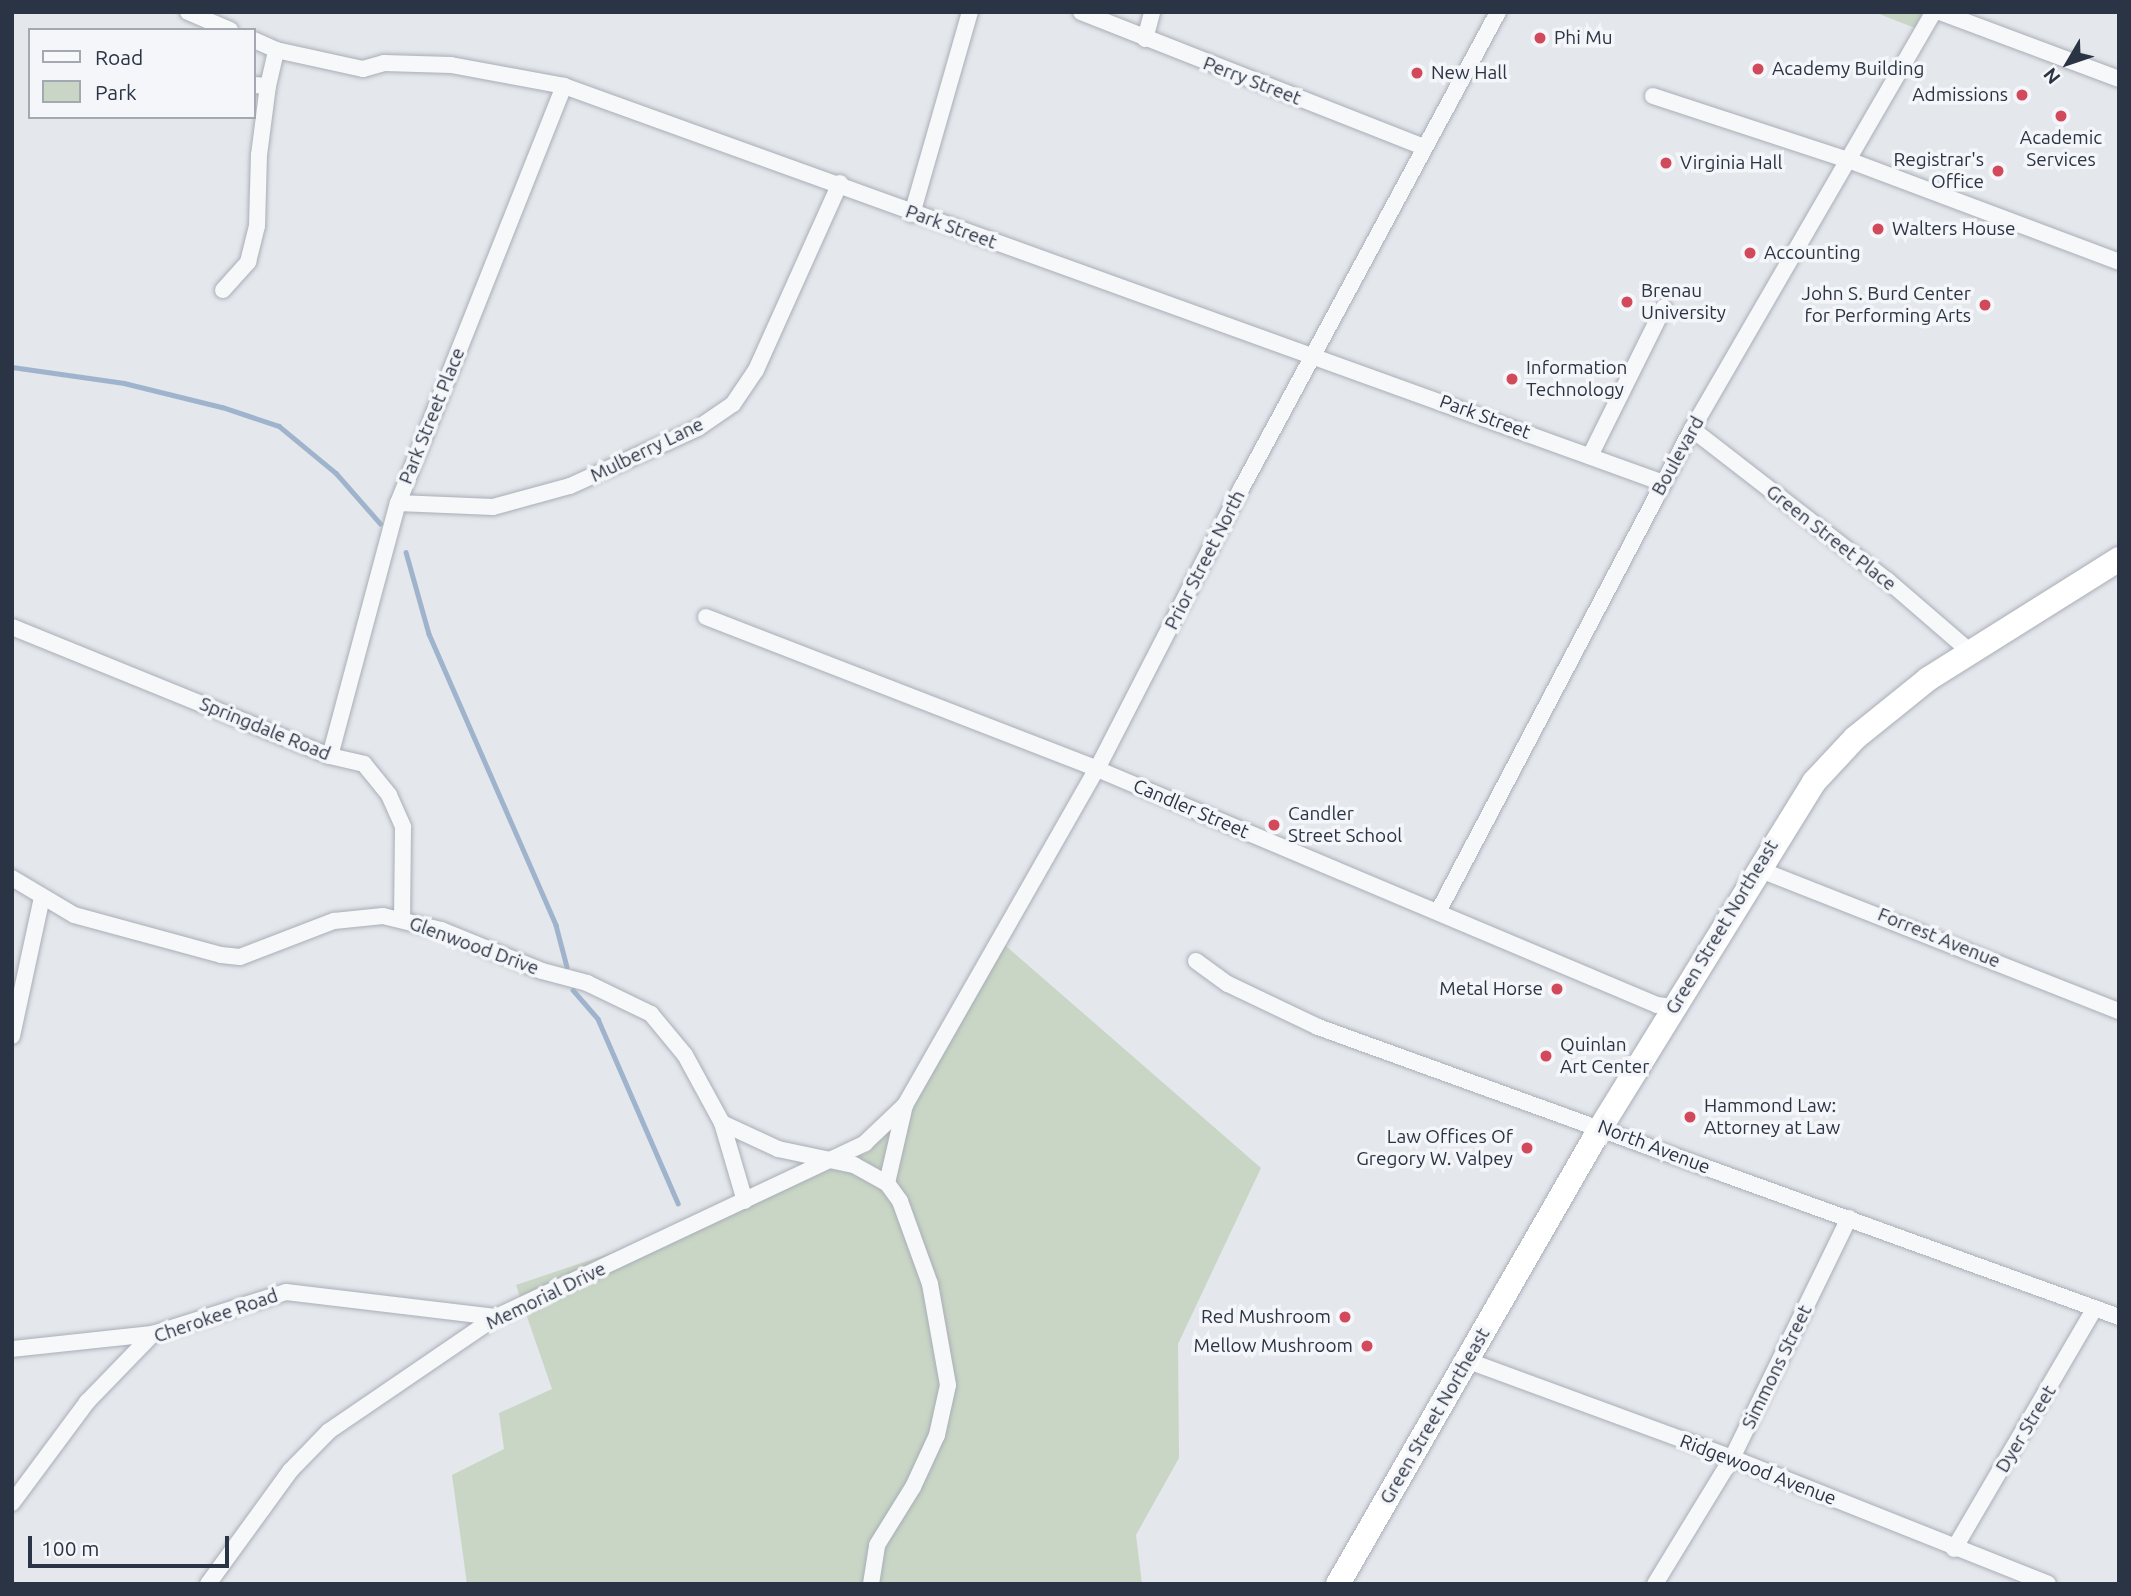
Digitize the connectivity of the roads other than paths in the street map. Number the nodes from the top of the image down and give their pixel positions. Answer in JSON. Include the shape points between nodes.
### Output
{"nodes":[{"id":1,"x":188,"y":12,"type":"edge"},
{"id":2,"x":970,"y":12,"type":"edge"},
{"id":3,"x":1082,"y":12,"type":"edge"},
{"id":4,"x":1152,"y":12,"type":"edge"},
{"id":5,"x":1498,"y":12,"type":"edge"},
{"id":6,"x":1934,"y":12,"type":"edge"},
{"id":7,"x":1940,"y":12,"type":"edge"},
{"id":8,"x":225,"y":28,"type":"edge"},
{"id":9,"x":1145,"y":39,"type":"junction"},
{"id":10,"x":256,"y":41,"type":"edge"},
{"id":11,"x":276,"y":50,"type":"junction"},
{"id":12,"x":2119,"y":79,"type":"edge"},
{"id":13,"x":261,"y":85,"type":"edge"},
{"id":14,"x":564,"y":86,"type":"junction"},
{"id":15,"x":1653,"y":96,"type":"dead end"},
{"id":16,"x":1424,"y":147,"type":"junction"},
{"id":17,"x":1851,"y":161,"type":"junction"},
{"id":18,"x":841,"y":183,"type":"junction"},
{"id":19,"x":912,"y":214,"type":"junction"},
{"id":20,"x":2119,"y":262,"type":"edge"},
{"id":21,"x":223,"y":290,"type":"dead end"},
{"id":22,"x":1664,"y":307,"type":"dead end"},
{"id":23,"x":1315,"y":354,"type":"junction"},
{"id":24,"x":1692,"y":429,"type":"junction"},
{"id":25,"x":1590,"y":456,"type":"junction"},
{"id":26,"x":1663,"y":483,"type":"junction"},
{"id":27,"x":398,"y":503,"type":"junction"},
{"id":28,"x":2119,"y":559,"type":"edge"},
{"id":29,"x":706,"y":617,"type":"dead end"},
{"id":30,"x":12,"y":627,"type":"edge"},
{"id":31,"x":1968,"y":650,"type":"junction"},
{"id":32,"x":330,"y":757,"type":"junction"},
{"id":33,"x":1097,"y":769,"type":"junction"},
{"id":34,"x":1758,"y":869,"type":"junction"},
{"id":35,"x":12,"y":878,"type":"edge"},
{"id":36,"x":42,"y":897,"type":"junction"},
{"id":37,"x":1439,"y":910,"type":"junction"},
{"id":38,"x":402,"y":920,"type":"junction"},
{"id":39,"x":1196,"y":961,"type":"dead end"},
{"id":40,"x":1673,"y":1007,"type":"junction"},
{"id":41,"x":2119,"y":1011,"type":"edge"},
{"id":42,"x":12,"y":1036,"type":"edge"},
{"id":43,"x":905,"y":1105,"type":"junction"},
{"id":44,"x":722,"y":1123,"type":"junction"},
{"id":45,"x":1601,"y":1127,"type":"junction"},
{"id":46,"x":830,"y":1158,"type":"junction"},
{"id":47,"x":887,"y":1183,"type":"junction"},
{"id":48,"x":745,"y":1201,"type":"junction"},
{"id":49,"x":1849,"y":1218,"type":"junction"},
{"id":50,"x":2095,"y":1308,"type":"junction"},
{"id":51,"x":496,"y":1317,"type":"junction"},
{"id":52,"x":2119,"y":1317,"type":"edge"},
{"id":53,"x":153,"y":1334,"type":"junction"},
{"id":54,"x":12,"y":1349,"type":"edge"},
{"id":55,"x":1466,"y":1360,"type":"junction"},
{"id":56,"x":1732,"y":1458,"type":"junction"},
{"id":57,"x":12,"y":1503,"type":"edge"},
{"id":58,"x":1954,"y":1549,"type":"junction"},
{"id":59,"x":208,"y":1584,"type":"edge"},
{"id":60,"x":871,"y":1584,"type":"edge"},
{"id":61,"x":1338,"y":1584,"type":"edge"},
{"id":62,"x":1655,"y":1584,"type":"edge"},
{"id":63,"x":2049,"y":1584,"type":"edge"}],
"edges":[{"from":1,"to":8,"type":"street"},
{"from":2,"to":19,"type":"street"},
{"from":3,"to":9,"type":"street","name":"Perry Street"},
{"from":4,"to":9,"type":"street"},
{"from":5,"to":16,"type":"street","name":"Prior Street North"},
{"from":6,"to":17,"type":"street","name":"Boulevard"},
{"from":7,"to":12,"type":"street"},
{"from":9,"to":16,"type":"street","name":"Perry Street"},
{"from":10,"to":11,"type":"street","name":"Park Street"},
{"from":11,"to":13,"type":"street"},
{"from":11,"to":14,"type":"street","name":"Park Street","via":[[363,69],[384,63],[451,65]]},
{"from":13,"to":21,"type":"street","via":[[257,226],[248,262]]},
{"from":14,"to":18,"type":"street","name":"Park Street"},
{"from":14,"to":27,"type":"street","name":"Park Street Place"},
{"from":15,"to":17,"type":"street"},
{"from":16,"to":23,"type":"street","name":"Prior Street North"},
{"from":17,"to":20,"type":"street"},
{"from":17,"to":24,"type":"street","name":"Boulevard"},
{"from":18,"to":19,"type":"street","name":"Park Street"},
{"from":18,"to":27,"type":"street","name":"Mulberry Lane","via":[[756,370],[733,404],[698,428],[570,486],[493,507]]},
{"from":19,"to":23,"type":"street","name":"Park Street"},
{"from":22,"to":25,"type":"street"},
{"from":23,"to":25,"type":"street","name":"Park Street"},
{"from":23,"to":33,"type":"street","name":"Prior Street North"},
{"from":24,"to":26,"type":"street","name":"Boulevard"},
{"from":24,"to":31,"type":"street","name":"Green Street Place","via":[[1887,580]]},
{"from":25,"to":26,"type":"street","name":"Park Street"},
{"from":26,"to":37,"type":"street","name":"Boulevard"},
{"from":27,"to":32,"type":"street","name":"Park Street Place"},
{"from":28,"to":31,"type":"highway","name":"Green Street Northeast"},
{"from":29,"to":33,"type":"street","name":"Candler Street"},
{"from":30,"to":32,"type":"street","name":"Springdale Road"},
{"from":31,"to":34,"type":"highway","name":"Green Street Northeast","via":[[1836,756]]},
{"from":32,"to":38,"type":"street","name":"Springdale Road","via":[[364,764],[389,795],[403,827]]},
{"from":33,"to":37,"type":"street","name":"Candler Street"},
{"from":33,"to":43,"type":"street","name":"Prior Street North"},
{"from":34,"to":40,"type":"highway","name":"Green Street Northeast"},
{"from":34,"to":41,"type":"street","name":"Forrest Avenue"},
{"from":35,"to":36,"type":"street","name":"Glenwood Drive"},
{"from":36,"to":38,"type":"street","name":"Glenwood Drive","via":[[74,915],[240,957],[334,920],[383,916]]},
{"from":36,"to":42,"type":"street"},
{"from":37,"to":40,"type":"street","name":"Candler Street","via":[[1657,1005]]},
{"from":38,"to":44,"type":"street","name":"Glenwood Drive","via":[[587,983],[651,1014],[685,1055]]},
{"from":39,"to":45,"type":"street","name":"North Avenue","via":[[1228,984],[1318,1027]]},
{"from":40,"to":45,"type":"highway","name":"Green Street Northeast"},
{"from":43,"to":46,"type":"street","name":"Memorial Drive","via":[[865,1143]]},
{"from":43,"to":47,"type":"street"},
{"from":44,"to":46,"type":"street","via":[[778,1149]]},
{"from":44,"to":48,"type":"street","name":"Glenwood Drive"},
{"from":45,"to":49,"type":"street","name":"North Avenue"},
{"from":45,"to":55,"type":"highway","name":"Green Street Northeast"},
{"from":46,"to":47,"type":"street"},
{"from":46,"to":48,"type":"street","name":"Memorial Drive"},
{"from":47,"to":60,"type":"street","via":[[900,1201],[930,1284],[948,1385],[937,1435],[913,1488],[877,1545]]},
{"from":48,"to":51,"type":"street","name":"Memorial Drive"},
{"from":49,"to":50,"type":"street","name":"North Avenue"},
{"from":49,"to":56,"type":"street","name":"Simmons Street"},
{"from":50,"to":52,"type":"street","name":"North Avenue"},
{"from":50,"to":58,"type":"street","name":"Dyer Street"},
{"from":51,"to":53,"type":"street","name":"Cherokee Road","via":[[286,1292]]},
{"from":51,"to":59,"type":"street","name":"Memorial Drive","via":[[328,1431],[289,1471]]},
{"from":53,"to":54,"type":"street"},
{"from":53,"to":57,"type":"street","name":"Cherokee Road","via":[[87,1402]]},
{"from":55,"to":56,"type":"street","name":"Ridgewood Avenue"},
{"from":55,"to":61,"type":"highway","name":"Green Street Northeast"},
{"from":56,"to":58,"type":"street","name":"Ridgewood Avenue"},
{"from":56,"to":62,"type":"street","name":"Simmons Street"},
{"from":58,"to":63,"type":"street","name":"Ridgewood Avenue"}]}
